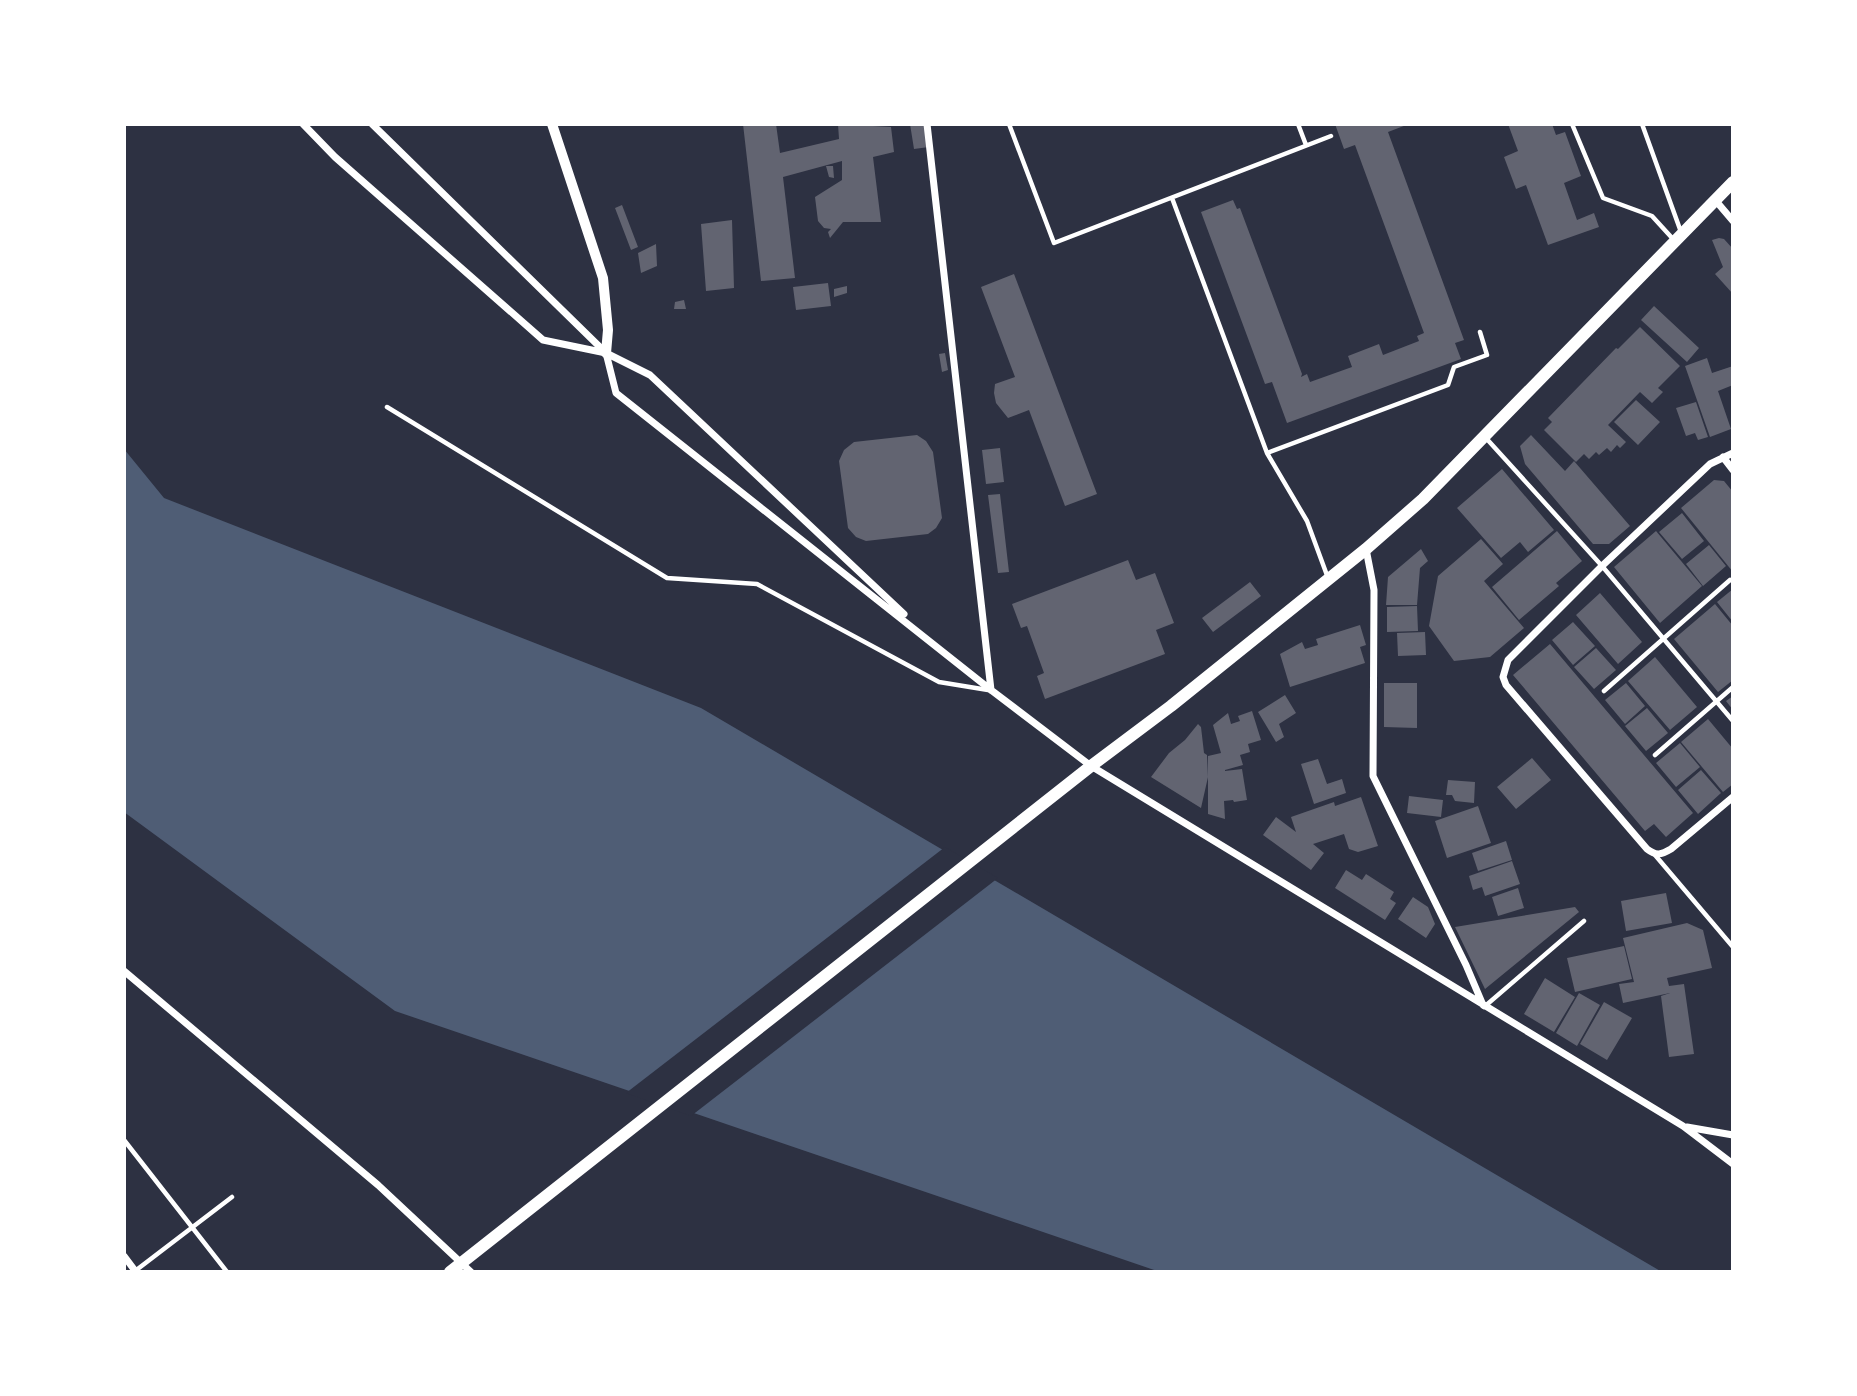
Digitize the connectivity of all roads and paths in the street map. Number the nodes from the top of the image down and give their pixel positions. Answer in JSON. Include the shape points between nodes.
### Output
{"nodes":[{"id":1,"x":303,"y":124,"type":"edge"},
{"id":2,"x":372,"y":124,"type":"edge"},
{"id":3,"x":552,"y":124,"type":"edge"},
{"id":4,"x":927,"y":124,"type":"edge"},
{"id":5,"x":1009,"y":124,"type":"edge"},
{"id":6,"x":1298,"y":124,"type":"edge"},
{"id":7,"x":1572,"y":124,"type":"edge"},
{"id":8,"x":1642,"y":124,"type":"edge"},
{"id":9,"x":1332,"y":135,"type":"dead end"},
{"id":10,"x":1306,"y":145,"type":"junction"},
{"id":11,"x":1733,"y":183,"type":"edge"},
{"id":12,"x":1172,"y":198,"type":"junction"},
{"id":13,"x":1716,"y":201,"type":"junction"},
{"id":14,"x":1733,"y":221,"type":"edge"},
{"id":15,"x":1678,"y":238,"type":"junction"},
{"id":16,"x":1480,"y":332,"type":"dead end"},
{"id":17,"x":606,"y":354,"type":"junction"},
{"id":18,"x":387,"y":407,"type":"dead end"},
{"id":19,"x":1484,"y":436,"type":"junction"},
{"id":20,"x":1267,"y":453,"type":"junction"},
{"id":21,"x":1733,"y":453,"type":"edge"},
{"id":22,"x":1723,"y":457,"type":"junction"},
{"id":23,"x":1733,"y":470,"type":"edge"},
{"id":24,"x":1366,"y":549,"type":"junction"},
{"id":25,"x":1602,"y":566,"type":"junction"},
{"id":26,"x":1328,"y":579,"type":"junction"},
{"id":27,"x":1730,"y":580,"type":"dead end"},
{"id":28,"x":1662,"y":638,"type":"junction"},
{"id":29,"x":938,"y":646,"type":"junction"},
{"id":30,"x":1733,"y":687,"type":"edge"},
{"id":31,"x":991,"y":690,"type":"junction"},
{"id":32,"x":1604,"y":691,"type":"dead end"},
{"id":33,"x":1716,"y":701,"type":"junction"},
{"id":34,"x":1733,"y":721,"type":"edge"},
{"id":35,"x":1655,"y":755,"type":"dead end"},
{"id":36,"x":1091,"y":766,"type":"junction"},
{"id":37,"x":1733,"y":797,"type":"edge"},
{"id":38,"x":1654,"y":854,"type":"junction"},
{"id":39,"x":1584,"y":921,"type":"dead end"},
{"id":40,"x":1733,"y":947,"type":"edge"},
{"id":41,"x":124,"y":971,"type":"edge"},
{"id":42,"x":1484,"y":1007,"type":"junction"},
{"id":43,"x":1683,"y":1126,"type":"junction"},
{"id":44,"x":1733,"y":1135,"type":"edge"},
{"id":45,"x":124,"y":1140,"type":"edge"},
{"id":46,"x":1733,"y":1164,"type":"edge"},
{"id":47,"x":232,"y":1197,"type":"dead end"},
{"id":48,"x":192,"y":1228,"type":"junction"},
{"id":49,"x":124,"y":1256,"type":"edge"},
{"id":50,"x":462,"y":1270,"type":"edge"},
{"id":51,"x":136,"y":1271,"type":"edge"},
{"id":52,"x":227,"y":1272,"type":"edge"}],
"edges":[{"from":1,"to":17,"type":"street","via":[[543,340]]},
{"from":2,"to":17,"type":"street"},
{"from":3,"to":17,"type":"street","via":[[603,278]]},
{"from":4,"to":31,"type":"street"},
{"from":5,"to":12,"type":"lane","via":[[1054,243]]},
{"from":6,"to":10,"type":"lane"},
{"from":7,"to":15,"type":"lane","via":[[1603,198],[1652,216]]},
{"from":8,"to":15,"type":"lane"},
{"from":9,"to":10,"type":"lane"},
{"from":10,"to":12,"type":"lane"},
{"from":11,"to":13,"type":"main road"},
{"from":12,"to":20,"type":"lane"},
{"from":13,"to":14,"type":"street"},
{"from":13,"to":15,"type":"main road"},
{"from":15,"to":19,"type":"main road"},
{"from":16,"to":20,"type":"lane","via":[[1488,355],[1454,367],[1448,385]]},
{"from":17,"to":29,"type":"street","via":[[650,375]]},
{"from":17,"to":29,"type":"street","via":[[616,393]]},
{"from":18,"to":31,"type":"lane","via":[[667,578],[757,584],[939,682]]},
{"from":19,"to":24,"type":"main road"},
{"from":19,"to":25,"type":"lane"},
{"from":20,"to":26,"type":"lane","via":[[1307,521]]},
{"from":21,"to":22,"type":"street"},
{"from":22,"to":23,"type":"street"},
{"from":22,"to":25,"type":"street","via":[[1710,464]]},
{"from":24,"to":26,"type":"main road"},
{"from":24,"to":42,"type":"street","via":[[1374,590],[1373,776]]},
{"from":25,"to":28,"type":"lane"},
{"from":25,"to":38,"type":"street","via":[[1508,660],[1503,677]]},
{"from":26,"to":36,"type":"main road"},
{"from":27,"to":28,"type":"lane"},
{"from":28,"to":32,"type":"lane"},
{"from":28,"to":33,"type":"lane"},
{"from":29,"to":31,"type":"street"},
{"from":30,"to":33,"type":"lane"},
{"from":31,"to":36,"type":"street"},
{"from":33,"to":34,"type":"lane"},
{"from":33,"to":35,"type":"lane"},
{"from":36,"to":42,"type":"street"},
{"from":36,"to":50,"type":"main road"},
{"from":37,"to":38,"type":"street","via":[[1671,849]]},
{"from":38,"to":40,"type":"lane"},
{"from":39,"to":42,"type":"lane"},
{"from":41,"to":50,"type":"street","via":[[378,1185]]},
{"from":42,"to":43,"type":"street"},
{"from":43,"to":44,"type":"street"},
{"from":43,"to":46,"type":"street"},
{"from":45,"to":48,"type":"lane"},
{"from":47,"to":48,"type":"lane"},
{"from":48,"to":51,"type":"lane"},
{"from":48,"to":52,"type":"lane"},
{"from":49,"to":51,"type":"street"}]}
